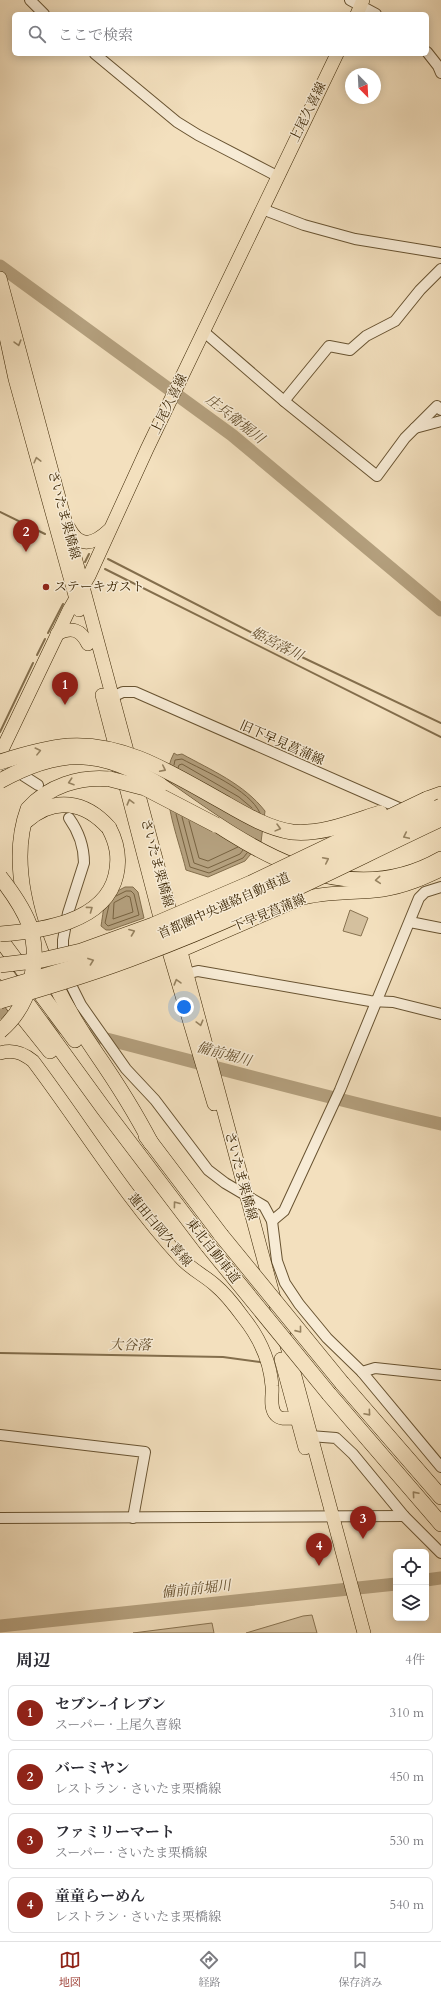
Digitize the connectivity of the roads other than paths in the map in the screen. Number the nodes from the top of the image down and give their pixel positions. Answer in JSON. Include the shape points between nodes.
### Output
{"nodes":[{"id":1,"x":30,"y":0,"type":"edge"},
{"id":2,"x":358,"y":5,"type":"edge"},
{"id":3,"x":42,"y":12,"type":"edge"},
{"id":4,"x":372,"y":12,"type":"edge"},
{"id":5,"x":429,"y":55,"type":"edge"},
{"id":6,"x":98,"y":56,"type":"edge"},
{"id":7,"x":336,"y":56,"type":"edge"},
{"id":8,"x":441,"y":73,"type":"edge"},
{"id":9,"x":277,"y":176,"type":"junction"},
{"id":10,"x":262,"y":208,"type":"junction"},
{"id":11,"x":441,"y":253,"type":"edge"},
{"id":12,"x":441,"y":269,"type":"edge"},
{"id":13,"x":0,"y":278,"type":"edge"},
{"id":14,"x":0,"y":309,"type":"edge"},
{"id":15,"x":203,"y":331,"type":"junction"},
{"id":16,"x":284,"y":400,"type":"junction"},
{"id":17,"x":441,"y":410,"type":"edge"},
{"id":18,"x":441,"y":421,"type":"edge"},
{"id":19,"x":415,"y":428,"type":"junction"},
{"id":20,"x":64,"y":519,"type":"junction"},
{"id":21,"x":110,"y":529,"type":"junction"},
{"id":22,"x":79,"y":591,"type":"junction"},
{"id":23,"x":57,"y":634,"type":"junction"},
{"id":24,"x":88,"y":644,"type":"junction"},
{"id":25,"x":112,"y":696,"type":"junction"},
{"id":26,"x":0,"y":754,"type":"edge"},
{"id":27,"x":0,"y":763,"type":"edge"},
{"id":28,"x":0,"y":781,"type":"edge"},
{"id":29,"x":38,"y":785,"type":"dead end"},
{"id":30,"x":434,"y":797,"type":"edge"},
{"id":31,"x":441,"y":806,"type":"edge"},
{"id":32,"x":69,"y":818,"type":"dead end"},
{"id":33,"x":441,"y":819,"type":"edge"},
{"id":34,"x":216,"y":824,"type":"junction"},
{"id":35,"x":441,"y":826,"type":"edge"},
{"id":36,"x":441,"y":859,"type":"edge"},
{"id":37,"x":5,"y":860,"type":"edge"},
{"id":38,"x":441,"y":870,"type":"edge"},
{"id":39,"x":441,"y":888,"type":"edge"},
{"id":40,"x":410,"y":922,"type":"junction"},
{"id":41,"x":441,"y":928,"type":"edge"},
{"id":42,"x":0,"y":934,"type":"edge"},
{"id":43,"x":0,"y":940,"type":"edge"},
{"id":44,"x":174,"y":951,"type":"junction"},
{"id":45,"x":0,"y":966,"type":"edge"},
{"id":46,"x":186,"y":974,"type":"junction"},
{"id":47,"x":0,"y":989,"type":"edge"},
{"id":48,"x":0,"y":1001,"type":"edge"},
{"id":49,"x":377,"y":1002,"type":"junction"},
{"id":50,"x":441,"y":1014,"type":"edge"},
{"id":51,"x":0,"y":1031,"type":"edge"},
{"id":52,"x":201,"y":1047,"type":"junction"},
{"id":53,"x":0,"y":1053,"type":"edge"},
{"id":54,"x":60,"y":1056,"type":"junction"},
{"id":55,"x":98,"y":1064,"type":"junction"},
{"id":56,"x":242,"y":1194,"type":"junction"},
{"id":57,"x":272,"y":1221,"type":"junction"},
{"id":58,"x":362,"y":1372,"type":"junction"},
{"id":59,"x":441,"y":1374,"type":"edge"},
{"id":60,"x":296,"y":1418,"type":"junction"},
{"id":61,"x":0,"y":1434,"type":"edge"},
{"id":62,"x":310,"y":1436,"type":"junction"},
{"id":63,"x":441,"y":1467,"type":"edge"},
{"id":64,"x":441,"y":1497,"type":"edge"},
{"id":65,"x":404,"y":1516,"type":"junction"},
{"id":66,"x":328,"y":1517,"type":"junction"},
{"id":67,"x":0,"y":1518,"type":"edge"},
{"id":68,"x":133,"y":1518,"type":"junction"},
{"id":69,"x":441,"y":1524,"type":"edge"},
{"id":70,"x":441,"y":1553,"type":"edge"},
{"id":71,"x":350,"y":1597,"type":"junction"},
{"id":72,"x":356,"y":1633,"type":"edge"},
{"id":73,"x":364,"y":1633,"type":"edge"}],
"edges":[{"from":1,"to":3,"type":"street"},
{"from":2,"to":4,"type":"street"},
{"from":5,"to":8,"type":"street"},
{"from":6,"to":9,"type":"street","via":[[177,122]]},
{"from":7,"to":9,"type":"main road","name":"上尾久喜線"},
{"from":9,"to":10,"type":"main road","name":"上尾久喜線"},
{"from":10,"to":11,"type":"street","via":[[304,225],[355,239]]},
{"from":10,"to":15,"type":"main road","name":"上尾久喜線"},
{"from":12,"to":16,"type":"street","via":[[395,321],[366,336],[350,350],[329,346]]},
{"from":13,"to":20,"type":"main road","name":"さいたま栗橋線","one_way":true},
{"from":22,"to":14,"type":"main road","name":"さいたま栗橋線","one_way":true,"via":[[15,379]]},
{"from":15,"to":16,"type":"street"},
{"from":15,"to":21,"type":"main road","name":"上尾久喜線"},
{"from":16,"to":19,"type":"street","via":[[377,476]]},
{"from":17,"to":19,"type":"street","via":[[437,406]]},
{"from":18,"to":19,"type":"street"},
{"from":20,"to":21,"type":"main road","via":[[75,538],[84,542],[97,540]]},
{"from":20,"to":22,"type":"main road","name":"さいたま栗橋線"},
{"from":21,"to":22,"type":"main road","name":"上尾久喜線","via":[[89,576]]},
{"from":22,"to":23,"type":"main road","name":"上尾久喜線"},
{"from":22,"to":24,"type":"main road","name":"さいたま栗橋線"},
{"from":22,"to":25,"type":"main road","name":"さいたま栗橋線"},
{"from":23,"to":24,"type":"main road","via":[[74,629]]},
{"from":23,"to":26,"type":"main road","name":"上尾久喜線"},
{"from":44,"to":24,"type":"main road","name":"さいたま栗橋線","one_way":true},
{"from":25,"to":35,"type":"street","name":"旧下早見菖蒲線","via":[[123,692],[135,692]]},
{"from":25,"to":44,"type":"main road","name":"さいたま栗橋線"},
{"from":27,"to":29,"type":"street"},
{"from":27,"to":30,"type":"highway","one_way":true,"bridge":true,"via":[[54,748],[83,746],[111,749],[136,756],[268,825],[292,832],[325,830]]},
{"from":28,"to":34,"type":"highway","bridge":true,"via":[[50,760],[78,757],[104,759],[139,772]]},
{"from":45,"to":30,"type":"highway","one_way":true,"bridge":true,"via":[[75,952],[152,925],[251,883]]},
{"from":47,"to":31,"type":"highway","name":"首都圏中央連絡自動車道","one_way":true,"bridge":true,"via":[[81,965],[192,922]]},
{"from":32,"to":56,"type":"street","via":[[82,844],[84,863],[66,920],[62,948],[67,978],[81,1005],[126,1069],[155,1100],[208,1170]]},
{"from":33,"to":48,"type":"highway","name":"首都圏中央連絡自動車道","one_way":true,"bridge":true,"via":[[255,908],[190,936],[87,975]]},
{"from":36,"to":34,"type":"highway","one_way":true,"bridge":true,"via":[[413,872],[380,880],[337,879],[283,861]]},
{"from":34,"to":37,"type":"highway","one_way":true,"bridge":true,"via":[[145,788],[110,779],[78,780],[54,789],[34,803],[10,836]]},
{"from":42,"to":37,"type":"highway","one_way":true,"bridge":true,"via":[[59,925],[86,913],[103,899],[115,878],[118,863],[117,847],[109,828],[86,808],[65,804],[52,806],[22,825]]},
{"from":37,"to":51,"type":"highway","bridge":true,"via":[[17,900],[29,924],[34,958],[26,996],[14,1016]]},
{"from":37,"to":55,"type":"highway","via":[[5,892],[12,917],[40,972]]},
{"from":38,"to":44,"type":"main road","name":"下早見菖蒲線","via":[[394,888],[314,895],[300,899]]},
{"from":39,"to":40,"type":"street","via":[[421,895]]},
{"from":40,"to":41,"type":"street"},
{"from":40,"to":49,"type":"street"},
{"from":43,"to":55,"type":"highway","name":"東北自動車道"},
{"from":44,"to":46,"type":"main road","name":"さいたま栗橋線"},
{"from":52,"to":44,"type":"main road","name":"さいたま栗橋線","one_way":true},
{"from":45,"to":54,"type":"highway","bridge":true},
{"from":46,"to":49,"type":"street","via":[[198,971]]},
{"from":46,"to":52,"type":"main road","name":"さいたま栗橋線","one_way":true},
{"from":47,"to":54,"type":"highway","bridge":true},
{"from":49,"to":50,"type":"street","via":[[393,1002]]},
{"from":49,"to":57,"type":"street","via":[[331,1111],[284,1211]]},
{"from":52,"to":56,"type":"main road","name":"さいたま栗橋線"},
{"from":53,"to":60,"type":"main road","name":"蓮田白岡久喜線","via":[[21,1053],[33,1061],[130,1196],[165,1240],[186,1264],[216,1286],[242,1314],[251,1326],[270,1370],[272,1408],[281,1418]]},
{"from":69,"to":54,"type":"highway","name":"東北自動車道","one_way":true,"bridge":true,"via":[[329,1394],[208,1246],[104,1109],[86,1094]]},
{"from":55,"to":64,"type":"highway","name":"東北自動車道","one_way":true,"bridge":true,"via":[[151,1143],[221,1235],[342,1383]]},
{"from":56,"to":57,"type":"street","via":[[264,1206]]},
{"from":56,"to":60,"type":"main road","name":"さいたま栗橋線"},
{"from":56,"to":62,"type":"main road","name":"さいたま栗橋線"},
{"from":57,"to":58,"type":"street","via":[[275,1252],[285,1283],[327,1338]]},
{"from":58,"to":59,"type":"street","via":[[375,1368]]},
{"from":58,"to":63,"type":"street"},
{"from":60,"to":66,"type":"main road","name":"さいたま栗橋線"},
{"from":61,"to":68,"type":"street","via":[[145,1452]]},
{"from":62,"to":65,"type":"street","via":[[336,1438],[353,1454]]},
{"from":62,"to":66,"type":"main road","name":"さいたま栗橋線"},
{"from":65,"to":66,"type":"street"},
{"from":65,"to":70,"type":"street"},
{"from":66,"to":68,"type":"street"},
{"from":66,"to":71,"type":"main road","name":"さいたま栗橋線"},
{"from":67,"to":68,"type":"street"},
{"from":71,"to":72,"type":"main road","name":"さいたま栗橋線"},
{"from":71,"to":73,"type":"main road","name":"さいたま栗橋線"}]}
